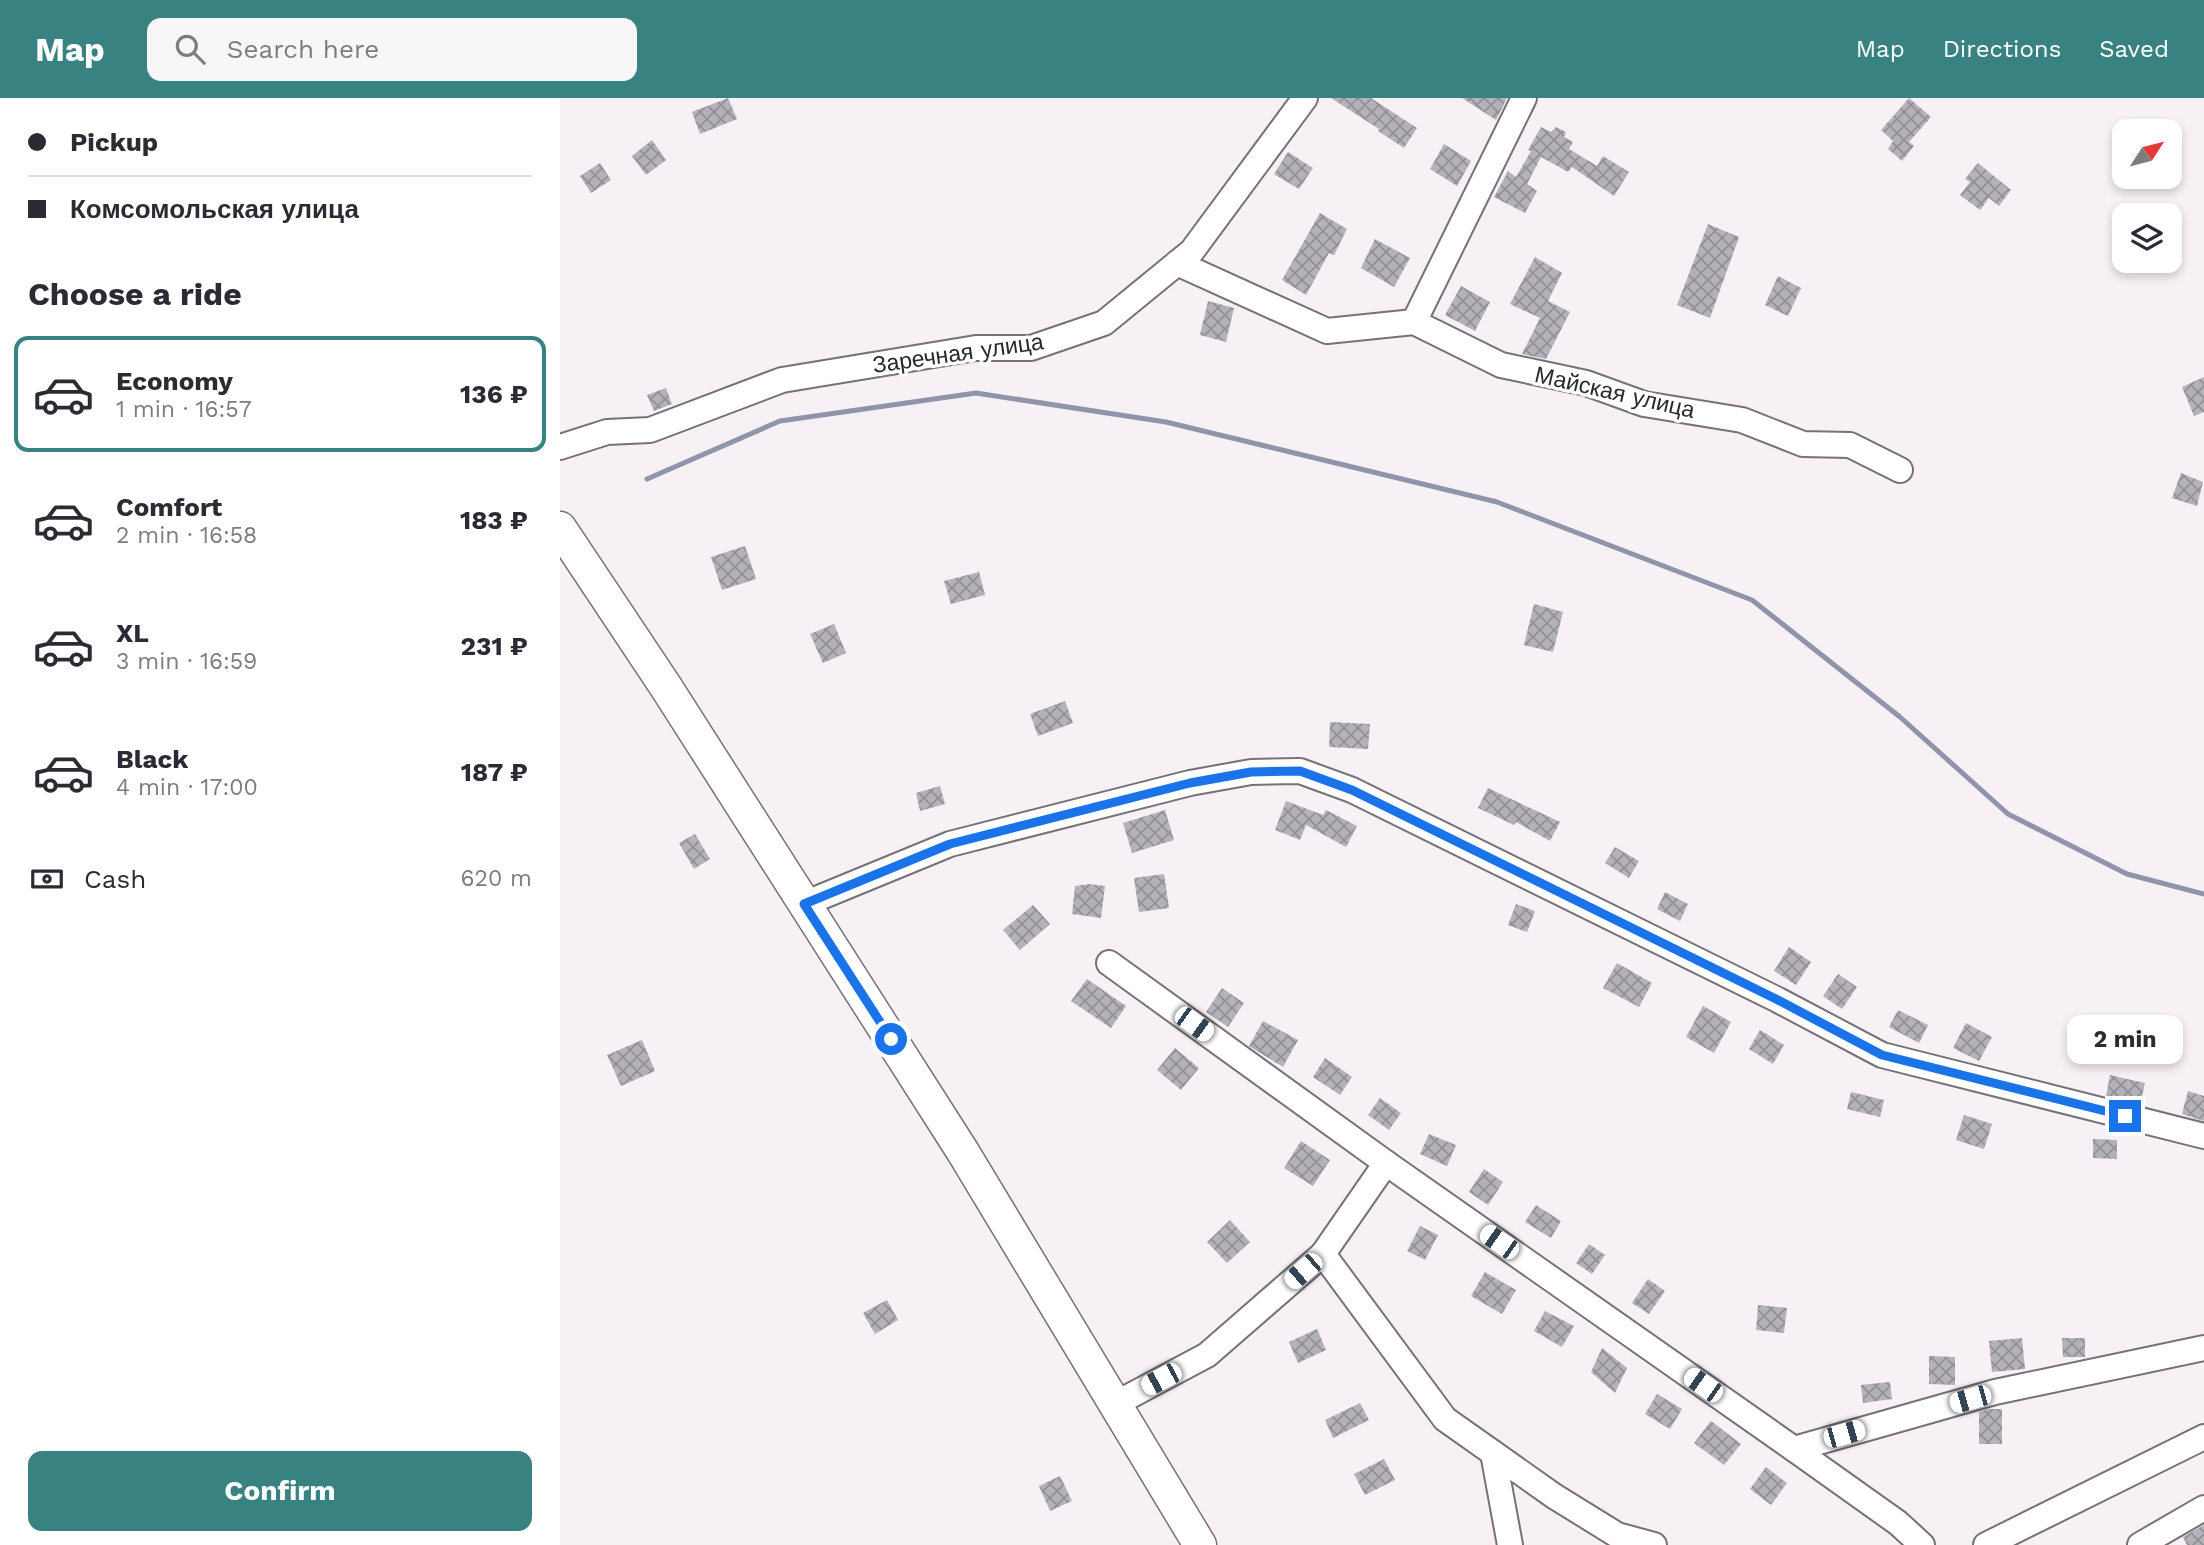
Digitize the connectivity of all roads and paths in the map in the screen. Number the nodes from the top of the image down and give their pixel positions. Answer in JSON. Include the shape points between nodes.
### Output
{"nodes":[{"id":1,"x":1305,"y":98,"type":"edge"},
{"id":2,"x":1524,"y":98,"type":"edge"},
{"id":3,"x":1177,"y":263,"type":"junction"},
{"id":4,"x":1414,"y":322,"type":"junction"},
{"id":5,"x":560,"y":447,"type":"edge"},
{"id":6,"x":1900,"y":470,"type":"dead end"},
{"id":7,"x":560,"y":528,"type":"edge"},
{"id":8,"x":804,"y":904,"type":"junction"},
{"id":9,"x":1109,"y":963,"type":"dead end"},
{"id":10,"x":2204,"y":1136,"type":"edge"},
{"id":11,"x":1386,"y":1163,"type":"junction"},
{"id":12,"x":1323,"y":1254,"type":"junction"},
{"id":13,"x":2204,"y":1349,"type":"edge"},
{"id":14,"x":1115,"y":1404,"type":"junction"},
{"id":15,"x":2204,"y":1437,"type":"edge"},
{"id":16,"x":1794,"y":1449,"type":"junction"},
{"id":17,"x":1493,"y":1453,"type":"junction"},
{"id":18,"x":2204,"y":1508,"type":"edge"},
{"id":19,"x":1199,"y":1545,"type":"edge"},
{"id":20,"x":1510,"y":1545,"type":"edge"},
{"id":21,"x":1654,"y":1545,"type":"edge"},
{"id":22,"x":1922,"y":1545,"type":"edge"},
{"id":23,"x":1986,"y":1545,"type":"edge"},
{"id":24,"x":2140,"y":1545,"type":"edge"}],
"edges":[{"from":1,"to":3,"type":"street","name":"Заречная улица","via":[[1192,251]]},
{"from":2,"to":4,"type":"street"},
{"from":3,"to":4,"type":"street","via":[[1327,331]]},
{"from":3,"to":5,"type":"street","name":"Заречная улица","via":[[1104,323],[1031,348],[976,348],[782,380],[650,430],[607,432]]},
{"from":4,"to":6,"type":"street","name":"Майская улица","via":[[1501,365],[1586,383],[1644,404],[1742,420],[1804,444],[1850,445]]},
{"from":7,"to":8,"type":"main road"},
{"from":8,"to":10,"type":"street","via":[[950,844],[1190,783],[1251,772],[1300,771],[1352,790],[1882,1055]]},
{"from":8,"to":14,"type":"main road","via":[[963,1152]]},
{"from":9,"to":11,"type":"street"},
{"from":11,"to":12,"type":"street"},
{"from":11,"to":16,"type":"street"},
{"from":12,"to":14,"type":"street","via":[[1208,1355]]},
{"from":12,"to":17,"type":"street","via":[[1445,1419]]},
{"from":13,"to":16,"type":"street","via":[[1995,1392]]},
{"from":14,"to":19,"type":"main road"},
{"from":15,"to":23,"type":"street"},
{"from":16,"to":22,"type":"street"},
{"from":17,"to":20,"type":"street"},
{"from":17,"to":21,"type":"street","via":[[1617,1535]]},
{"from":18,"to":24,"type":"street"}]}
